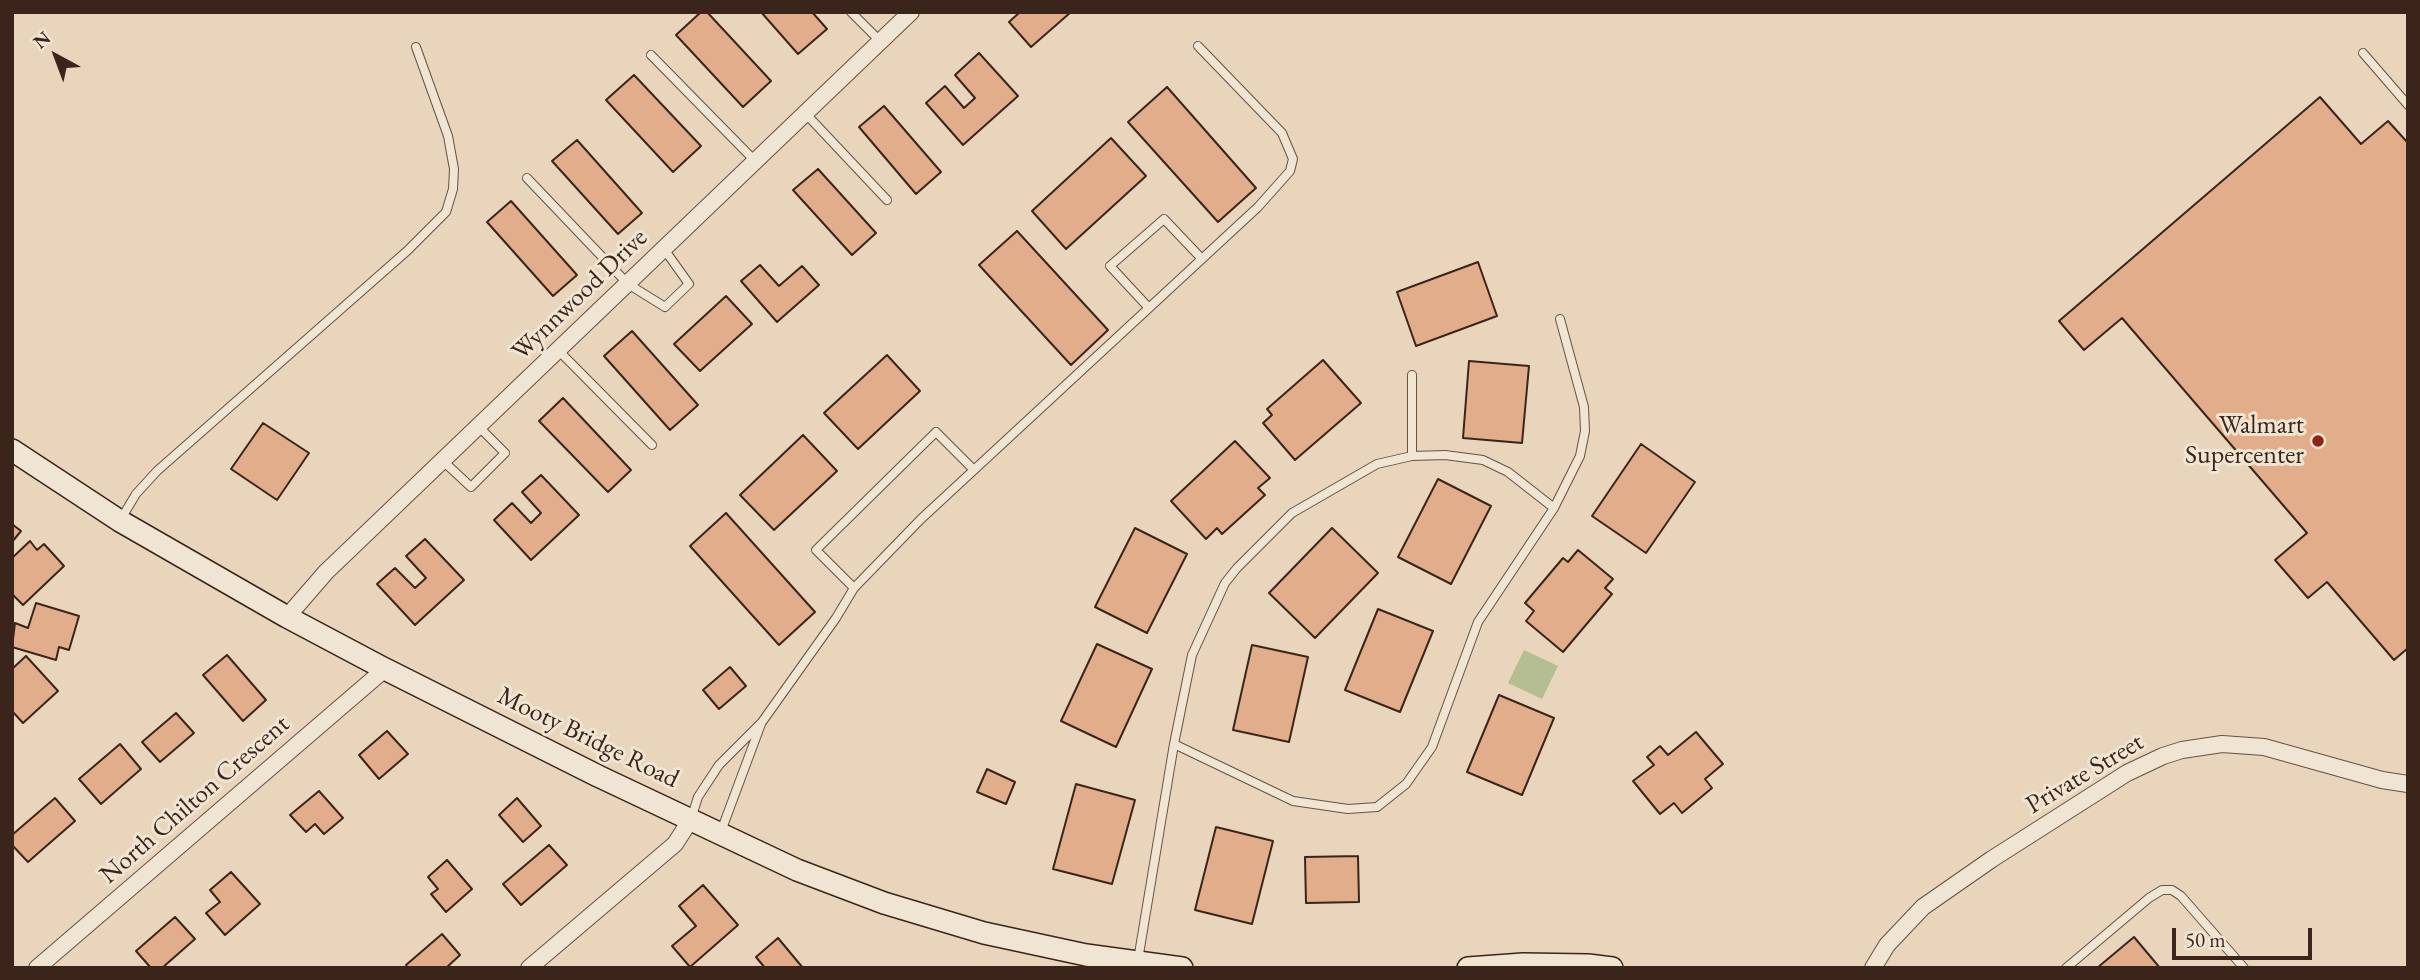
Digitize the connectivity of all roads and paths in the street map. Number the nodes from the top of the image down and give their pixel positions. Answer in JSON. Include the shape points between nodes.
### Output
{"nodes":[{"id":1,"x":851,"y":12,"type":"edge"},
{"id":2,"x":911,"y":12,"type":"edge"},
{"id":3,"x":881,"y":42,"type":"junction"},
{"id":4,"x":416,"y":47,"type":"dead end"},
{"id":5,"x":1198,"y":47,"type":"dead end"},
{"id":6,"x":2363,"y":53,"type":"dead end"},
{"id":7,"x":651,"y":55,"type":"dead end"},
{"id":8,"x":2408,"y":105,"type":"edge"},
{"id":9,"x":806,"y":114,"type":"junction"},
{"id":10,"x":756,"y":162,"type":"junction"},
{"id":11,"x":527,"y":178,"type":"dead end"},
{"id":12,"x":887,"y":200,"type":"dead end"},
{"id":13,"x":664,"y":249,"type":"junction"},
{"id":14,"x":1202,"y":259,"type":"junction"},
{"id":15,"x":628,"y":284,"type":"junction"},
{"id":16,"x":1149,"y":308,"type":"junction"},
{"id":17,"x":1560,"y":319,"type":"dead end"},
{"id":18,"x":558,"y":350,"type":"junction"},
{"id":19,"x":1412,"y":375,"type":"dead end"},
{"id":20,"x":479,"y":427,"type":"junction"},
{"id":21,"x":652,"y":445,"type":"dead end"},
{"id":22,"x":12,"y":450,"type":"edge"},
{"id":23,"x":1412,"y":456,"type":"junction"},
{"id":24,"x":443,"y":461,"type":"junction"},
{"id":25,"x":974,"y":470,"type":"junction"},
{"id":26,"x":1554,"y":508,"type":"junction"},
{"id":27,"x":120,"y":521,"type":"junction"},
{"id":28,"x":854,"y":588,"type":"junction"},
{"id":29,"x":287,"y":617,"type":"junction"},
{"id":30,"x":385,"y":669,"type":"junction"},
{"id":31,"x":762,"y":722,"type":"junction"},
{"id":32,"x":1174,"y":744,"type":"junction"},
{"id":33,"x":2408,"y":784,"type":"edge"},
{"id":34,"x":691,"y":819,"type":"junction"},
{"id":35,"x":720,"y":834,"type":"junction"},
{"id":36,"x":1138,"y":963,"type":"junction"},
{"id":37,"x":1517,"y":966,"type":"edge"},
{"id":38,"x":37,"y":968,"type":"edge"},
{"id":39,"x":529,"y":968,"type":"edge"},
{"id":40,"x":1182,"y":968,"type":"edge"},
{"id":41,"x":1468,"y":968,"type":"edge"},
{"id":42,"x":1612,"y":968,"type":"edge"},
{"id":43,"x":1873,"y":968,"type":"edge"},
{"id":44,"x":2066,"y":968,"type":"edge"},
{"id":45,"x":2244,"y":968,"type":"edge"}],
"edges":[{"from":1,"to":3,"type":"lane"},
{"from":2,"to":3,"type":"street","name":"Wynnwood Drive"},
{"from":3,"to":9,"type":"street","name":"Wynnwood Drive"},
{"from":4,"to":27,"type":"lane","via":[[448,136],[454,169],[446,212],[157,471]]},
{"from":5,"to":14,"type":"lane","via":[[1282,133],[1293,159],[1290,172]]},
{"from":6,"to":8,"type":"lane"},
{"from":7,"to":10,"type":"lane"},
{"from":9,"to":10,"type":"street","name":"Wynnwood Drive"},
{"from":9,"to":12,"type":"lane"},
{"from":10,"to":13,"type":"street","name":"Wynnwood Drive"},
{"from":11,"to":15,"type":"lane"},
{"from":13,"to":15,"type":"street","name":"Wynnwood Drive"},
{"from":13,"to":15,"type":"lane","via":[[689,284],[665,307]]},
{"from":14,"to":16,"type":"lane"},
{"from":14,"to":16,"type":"lane","via":[[1164,219],[1110,267]]},
{"from":15,"to":18,"type":"street","name":"Wynnwood Drive"},
{"from":16,"to":25,"type":"lane"},
{"from":17,"to":26,"type":"lane","via":[[1584,407],[1585,431],[1580,456]]},
{"from":18,"to":20,"type":"street","name":"Wynnwood Drive"},
{"from":18,"to":21,"type":"lane"},
{"from":19,"to":23,"type":"lane"},
{"from":20,"to":24,"type":"street","name":"Wynnwood Drive"},
{"from":20,"to":24,"type":"lane","via":[[505,453],[471,486]]},
{"from":22,"to":27,"type":"main road","name":"Mooty Bridge Road"},
{"from":23,"to":26,"type":"lane","via":[[1483,460],[1508,472]]},
{"from":23,"to":32,"type":"lane","via":[[1377,464],[1292,513],[1225,583],[1192,655]]},
{"from":24,"to":29,"type":"street","name":"Wynnwood Drive","via":[[326,572]]},
{"from":25,"to":28,"type":"lane"},
{"from":25,"to":28,"type":"lane","via":[[936,432],[825,541],[816,550]]},
{"from":26,"to":32,"type":"lane","via":[[1478,622],[1432,747],[1406,784],[1377,807],[1348,809],[1293,801]]},
{"from":27,"to":29,"type":"main road","name":"Mooty Bridge Road"},
{"from":28,"to":31,"type":"lane"},
{"from":29,"to":30,"type":"main road","name":"Mooty Bridge Road"},
{"from":30,"to":34,"type":"main road","name":"Mooty Bridge Road"},
{"from":30,"to":38,"type":"street","name":"North Chilton Crescent"},
{"from":31,"to":34,"type":"lane","via":[[719,765],[698,797]]},
{"from":31,"to":35,"type":"lane"},
{"from":32,"to":36,"type":"lane"},
{"from":33,"to":43,"type":"street","name":"Private Street","via":[[2264,747],[2222,744],[2163,756],[2127,773],[1923,907],[1887,945]]},
{"from":34,"to":35,"type":"main road","name":"Mooty Bridge Road"},
{"from":34,"to":39,"type":"street","via":[[675,844]]},
{"from":35,"to":36,"type":"main road","name":"Mooty Bridge Road","via":[[835,886],[933,919],[1035,945]]},
{"from":36,"to":40,"type":"main road","name":"Mooty Bridge Road"},
{"from":37,"to":41,"type":"main road"},
{"from":37,"to":42,"type":"main road"},
{"from":44,"to":45,"type":"lane","via":[[2162,890],[2181,896]]}]}
